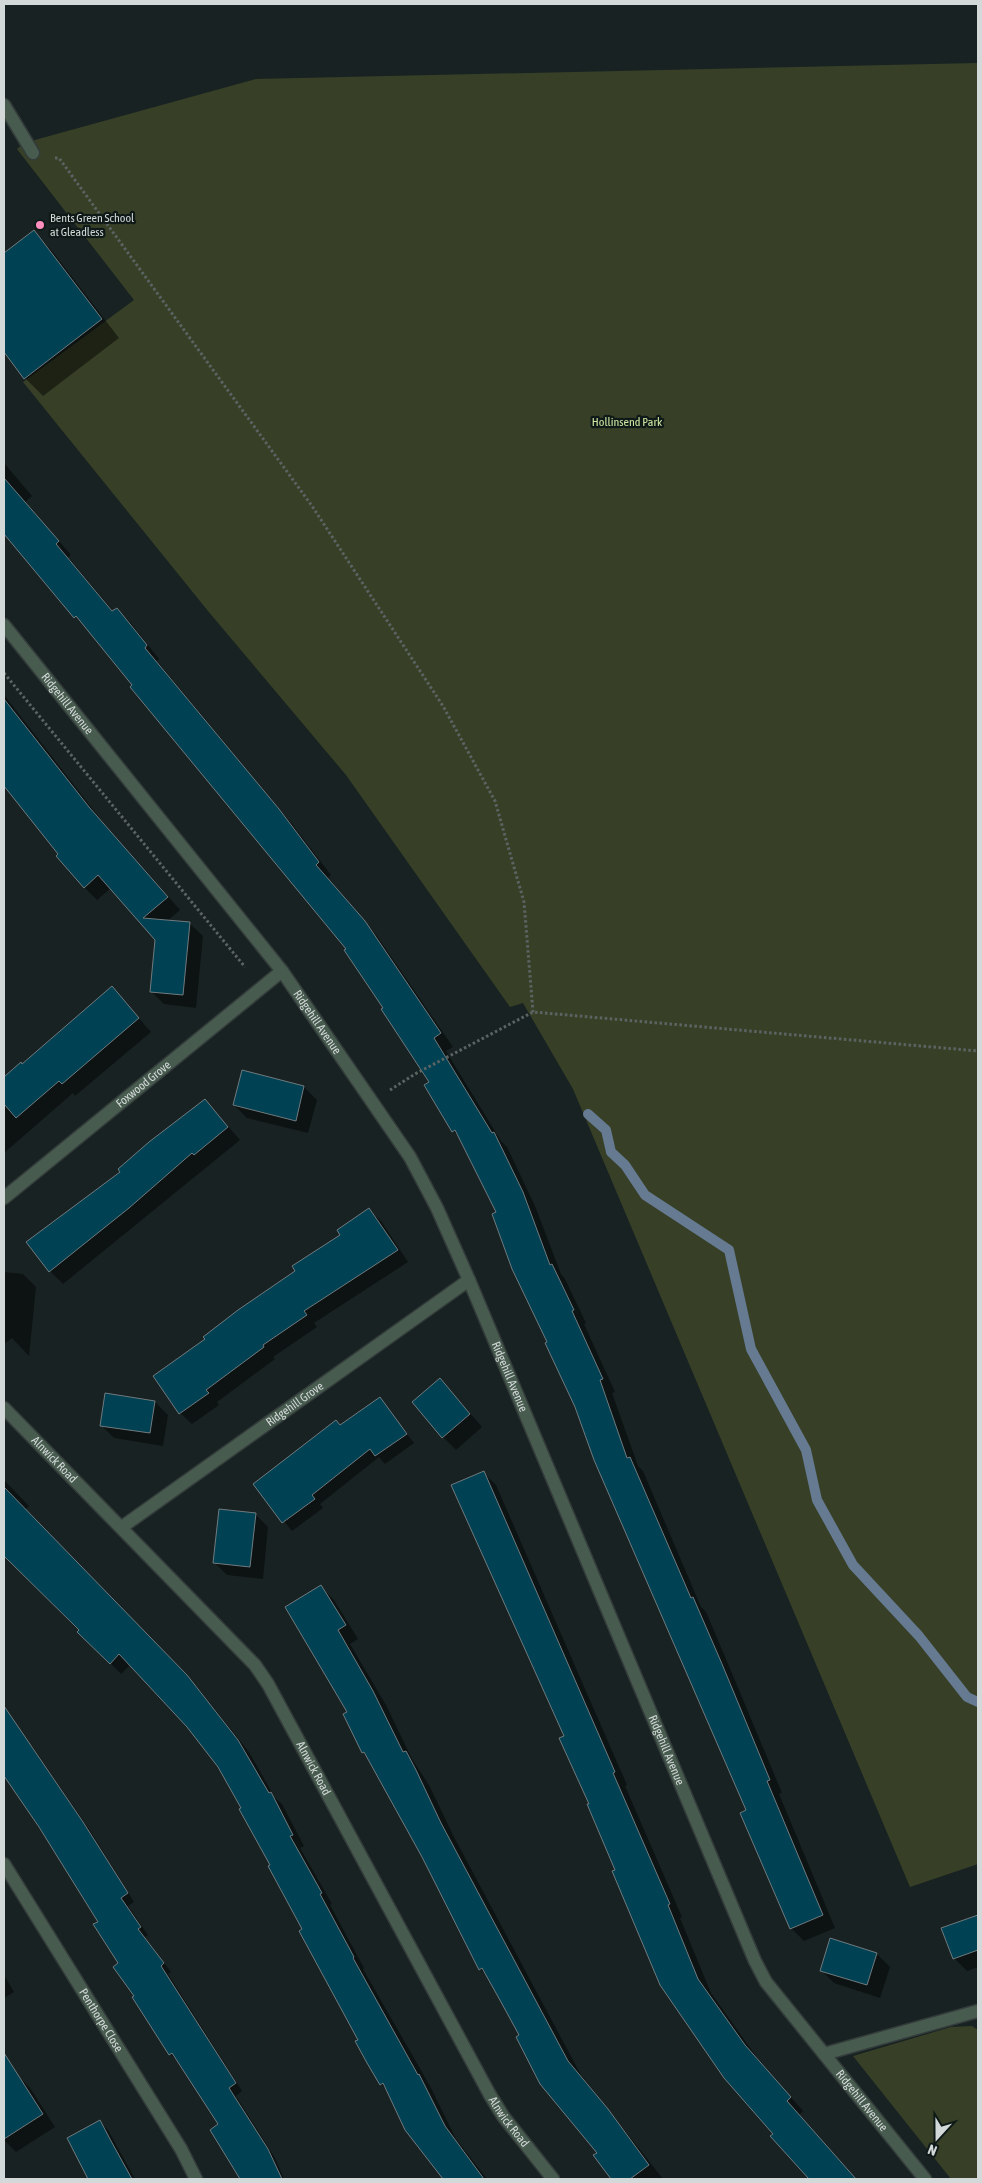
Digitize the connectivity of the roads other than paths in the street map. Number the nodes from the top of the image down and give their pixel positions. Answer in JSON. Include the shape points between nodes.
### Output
{"nodes":[{"id":1,"x":4,"y":105,"type":"edge"},
{"id":2,"x":33,"y":153,"type":"road end"},
{"id":3,"x":4,"y":625,"type":"edge"},
{"id":4,"x":282,"y":971,"type":"junction"},
{"id":5,"x":4,"y":1198,"type":"edge"},
{"id":6,"x":469,"y":1280,"type":"junction"},
{"id":7,"x":4,"y":1408,"type":"edge"},
{"id":8,"x":122,"y":1527,"type":"junction"},
{"id":9,"x":4,"y":1864,"type":"edge"},
{"id":10,"x":978,"y":2011,"type":"edge"},
{"id":11,"x":824,"y":2054,"type":"junction"},
{"id":12,"x":196,"y":2179,"type":"edge"},
{"id":13,"x":552,"y":2179,"type":"edge"},
{"id":14,"x":925,"y":2179,"type":"edge"}],
"edges":[{"from":1,"to":2,"type":"street"},
{"from":3,"to":4,"type":"street","name":"Ridgehill Avenue"},
{"from":4,"to":5,"type":"street","name":"Foxwood Grove"},
{"from":4,"to":6,"type":"street","name":"Ridgehill Avenue","via":[[410,1157]]},
{"from":6,"to":8,"type":"street","name":"Ridgehill Grove"},
{"from":6,"to":11,"type":"street","name":"Ridgehill Avenue","via":[[755,1960],[766,1982]]},
{"from":7,"to":8,"type":"street","name":"Alnwick Road"},
{"from":8,"to":13,"type":"street","name":"Alnwick Road","via":[[255,1665],[268,1684],[490,2095]]},
{"from":9,"to":12,"type":"street","name":"Penthorpe Close","via":[[181,2149]]},
{"from":10,"to":11,"type":"street"},
{"from":11,"to":14,"type":"street","name":"Ridgehill Avenue"}]}
